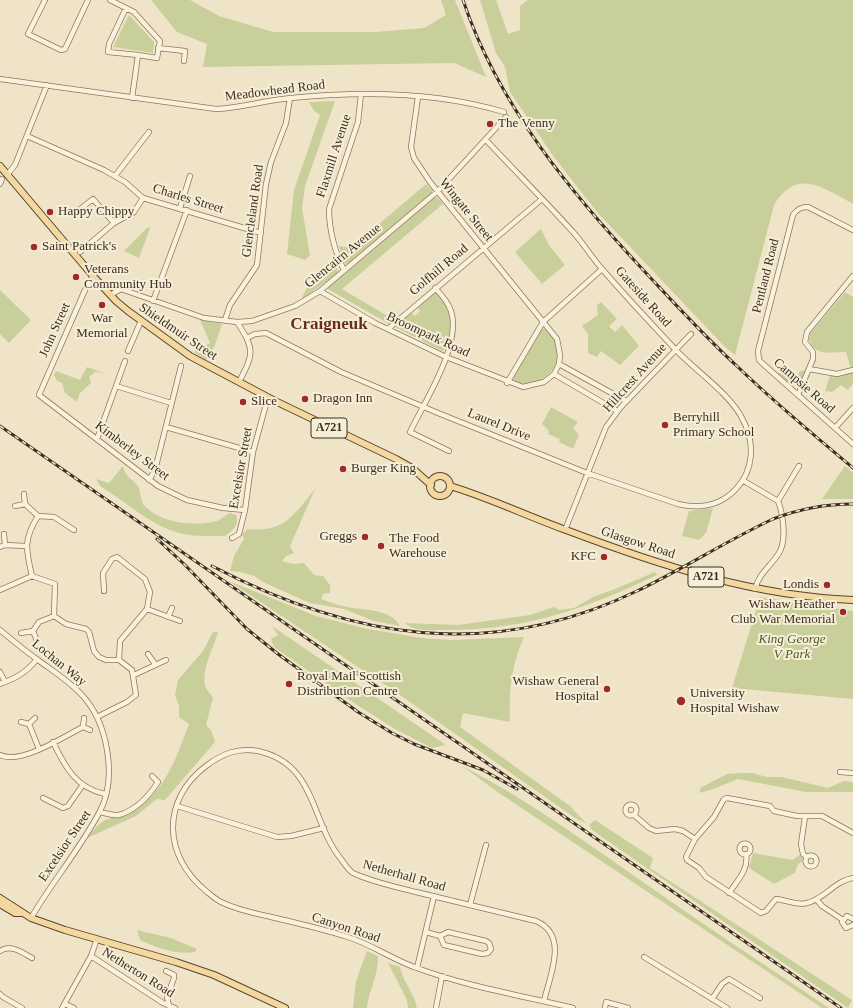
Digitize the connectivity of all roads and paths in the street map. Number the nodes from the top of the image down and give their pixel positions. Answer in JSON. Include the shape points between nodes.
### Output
{"nodes":[{"id":1,"x":44,"y":0,"type":"edge"},
{"id":2,"x":88,"y":0,"type":"edge"},
{"id":3,"x":110,"y":0,"type":"edge"},
{"id":4,"x":126,"y":8,"type":"junction"},
{"id":5,"x":158,"y":48,"type":"junction"},
{"id":6,"x":138,"y":55,"type":"junction"},
{"id":7,"x":184,"y":61,"type":"dead end"},
{"id":8,"x":0,"y":79,"type":"edge"},
{"id":9,"x":47,"y":85,"type":"junction"},
{"id":10,"x":361,"y":94,"type":"junction"},
{"id":11,"x":418,"y":97,"type":"junction"},
{"id":12,"x":132,"y":98,"type":"junction"},
{"id":13,"x":290,"y":98,"type":"junction"},
{"id":14,"x":505,"y":115,"type":"joint"},
{"id":15,"x":149,"y":132,"type":"dead end"},
{"id":16,"x":27,"y":136,"type":"junction"},
{"id":17,"x":486,"y":140,"type":"junction"},
{"id":18,"x":0,"y":166,"type":"edge"},
{"id":19,"x":116,"y":176,"type":"junction"},
{"id":20,"x":190,"y":176,"type":"dead end"},
{"id":21,"x":3,"y":179,"type":"edge"},
{"id":22,"x":438,"y":191,"type":"junction"},
{"id":23,"x":143,"y":198,"type":"junction"},
{"id":24,"x":542,"y":199,"type":"junction"},
{"id":25,"x":180,"y":208,"type":"junction"},
{"id":26,"x":187,"y":210,"type":"junction"},
{"id":27,"x":75,"y":213,"type":"dead end"},
{"id":28,"x":114,"y":223,"type":"junction"},
{"id":29,"x":853,"y":230,"type":"edge"},
{"id":30,"x":261,"y":233,"type":"junction"},
{"id":31,"x":483,"y":248,"type":"junction"},
{"id":32,"x":80,"y":252,"type":"dead end"},
{"id":33,"x":602,"y":269,"type":"junction"},
{"id":34,"x":344,"y":270,"type":"junction"},
{"id":35,"x":93,"y":276,"type":"junction"},
{"id":36,"x":853,"y":276,"type":"edge"},
{"id":37,"x":435,"y":288,"type":"junction"},
{"id":38,"x":320,"y":291,"type":"junction"},
{"id":39,"x":110,"y":294,"type":"junction"},
{"id":40,"x":153,"y":301,"type":"junction"},
{"id":41,"x":225,"y":320,"type":"junction"},
{"id":42,"x":141,"y":321,"type":"junction"},
{"id":43,"x":237,"y":322,"type":"junction"},
{"id":44,"x":543,"y":322,"type":"junction"},
{"id":45,"x":388,"y":329,"type":"junction"},
{"id":46,"x":692,"y":334,"type":"dead end"},
{"id":47,"x":247,"y":338,"type":"junction"},
{"id":48,"x":675,"y":350,"type":"junction"},
{"id":49,"x":128,"y":351,"type":"dead end"},
{"id":50,"x":446,"y":358,"type":"junction"},
{"id":51,"x":759,"y":360,"type":"joint"},
{"id":52,"x":125,"y":361,"type":"dead end"},
{"id":53,"x":559,"y":364,"type":"junction"},
{"id":54,"x":181,"y":366,"type":"dead end"},
{"id":55,"x":809,"y":369,"type":"junction"},
{"id":56,"x":853,"y":370,"type":"edge"},
{"id":57,"x":554,"y":374,"type":"junction"},
{"id":58,"x":239,"y":382,"type":"junction"},
{"id":59,"x":507,"y":383,"type":"junction"},
{"id":60,"x":116,"y":386,"type":"junction"},
{"id":61,"x":39,"y":395,"type":"joint"},
{"id":62,"x":798,"y":395,"type":"junction"},
{"id":63,"x":268,"y":397,"type":"junction"},
{"id":64,"x":626,"y":401,"type":"junction"},
{"id":65,"x":171,"y":403,"type":"junction"},
{"id":66,"x":424,"y":406,"type":"junction"},
{"id":67,"x":853,"y":408,"type":"edge"},
{"id":68,"x":617,"y":411,"type":"junction"},
{"id":69,"x":166,"y":427,"type":"junction"},
{"id":70,"x":835,"y":428,"type":"junction"},
{"id":71,"x":97,"y":439,"type":"junction"},
{"id":72,"x":853,"y":444,"type":"edge"},
{"id":73,"x":449,"y":451,"type":"dead end"},
{"id":74,"x":252,"y":452,"type":"junction"},
{"id":75,"x":799,"y":466,"type":"dead end"},
{"id":76,"x":587,"y":473,"type":"junction"},
{"id":77,"x":149,"y":480,"type":"junction"},
{"id":78,"x":744,"y":481,"type":"junction"},
{"id":79,"x":432,"y":482,"type":"junction"},
{"id":80,"x":449,"y":489,"type":"junction"},
{"id":81,"x":24,"y":494,"type":"dead end"},
{"id":82,"x":778,"y":501,"type":"junction"},
{"id":83,"x":24,"y":504,"type":"junction"},
{"id":84,"x":15,"y":506,"type":"dead end"},
{"id":85,"x":245,"y":510,"type":"junction"},
{"id":86,"x":38,"y":515,"type":"junction"},
{"id":87,"x":74,"y":530,"type":"dead end"},
{"id":88,"x":565,"y":530,"type":"junction"},
{"id":89,"x":4,"y":534,"type":"dead end"},
{"id":90,"x":232,"y":538,"type":"dead end"},
{"id":91,"x":5,"y":545,"type":"junction"},
{"id":92,"x":26,"y":546,"type":"junction"},
{"id":93,"x":0,"y":547,"type":"edge"},
{"id":94,"x":32,"y":576,"type":"junction"},
{"id":95,"x":755,"y":589,"type":"junction"},
{"id":96,"x":0,"y":590,"type":"edge"},
{"id":97,"x":104,"y":591,"type":"dead end"},
{"id":98,"x":853,"y":600,"type":"edge"},
{"id":99,"x":172,"y":608,"type":"dead end"},
{"id":100,"x":147,"y":609,"type":"junction"},
{"id":101,"x":54,"y":616,"type":"junction"},
{"id":102,"x":168,"y":617,"type":"junction"},
{"id":103,"x":180,"y":621,"type":"dead end"},
{"id":104,"x":0,"y":630,"type":"edge"},
{"id":105,"x":33,"y":632,"type":"junction"},
{"id":106,"x":22,"y":633,"type":"dead end"},
{"id":107,"x":37,"y":641,"type":"dead end"},
{"id":108,"x":148,"y":654,"type":"dead end"},
{"id":109,"x":37,"y":660,"type":"junction"},
{"id":110,"x":119,"y":660,"type":"junction"},
{"id":111,"x":166,"y":660,"type":"dead end"},
{"id":112,"x":155,"y":664,"type":"junction"},
{"id":113,"x":0,"y":672,"type":"edge"},
{"id":114,"x":134,"y":675,"type":"junction"},
{"id":115,"x":3,"y":683,"type":"edge"},
{"id":116,"x":97,"y":717,"type":"junction"},
{"id":117,"x":35,"y":718,"type":"dead end"},
{"id":118,"x":84,"y":718,"type":"dead end"},
{"id":119,"x":21,"y":722,"type":"dead end"},
{"id":120,"x":29,"y":724,"type":"junction"},
{"id":121,"x":83,"y":727,"type":"junction"},
{"id":122,"x":90,"y":730,"type":"dead end"},
{"id":123,"x":53,"y":742,"type":"junction"},
{"id":124,"x":39,"y":749,"type":"junction"},
{"id":125,"x":0,"y":756,"type":"edge"},
{"id":126,"x":840,"y":772,"type":"dead end"},
{"id":127,"x":853,"y":773,"type":"edge"},
{"id":128,"x":152,"y":776,"type":"dead end"},
{"id":129,"x":82,"y":786,"type":"junction"},
{"id":130,"x":182,"y":791,"type":"joint"},
{"id":131,"x":105,"y":794,"type":"junction"},
{"id":132,"x":43,"y":798,"type":"dead end"},
{"id":133,"x":177,"y":806,"type":"junction"},
{"id":134,"x":100,"y":812,"type":"junction"},
{"id":135,"x":634,"y":815,"type":"dead end"},
{"id":136,"x":805,"y":817,"type":"junction"},
{"id":137,"x":324,"y":828,"type":"junction"},
{"id":138,"x":853,"y":833,"type":"edge"},
{"id":139,"x":695,"y":839,"type":"junction"},
{"id":140,"x":486,"y":845,"type":"dead end"},
{"id":141,"x":746,"y":854,"type":"dead end"},
{"id":142,"x":808,"y":857,"type":"dead end"},
{"id":143,"x":853,"y":878,"type":"edge"},
{"id":144,"x":729,"y":892,"type":"junction"},
{"id":145,"x":434,"y":896,"type":"junction"},
{"id":146,"x":0,"y":898,"type":"edge"},
{"id":147,"x":817,"y":900,"type":"junction"},
{"id":148,"x":0,"y":904,"type":"edge"},
{"id":149,"x":470,"y":905,"type":"junction"},
{"id":150,"x":22,"y":913,"type":"junction"},
{"id":151,"x":31,"y":918,"type":"junction"},
{"id":152,"x":853,"y":919,"type":"edge"},
{"id":153,"x":843,"y":920,"type":"junction"},
{"id":154,"x":853,"y":925,"type":"edge"},
{"id":155,"x":426,"y":932,"type":"junction"},
{"id":156,"x":440,"y":936,"type":"junction"},
{"id":157,"x":97,"y":939,"type":"junction"},
{"id":158,"x":0,"y":952,"type":"edge"},
{"id":159,"x":91,"y":956,"type":"junction"},
{"id":160,"x":644,"y":957,"type":"dead end"},
{"id":161,"x":32,"y":958,"type":"dead end"},
{"id":162,"x":417,"y":968,"type":"junction"},
{"id":163,"x":166,"y":971,"type":"dead end"},
{"id":164,"x":442,"y":976,"type":"junction"},
{"id":165,"x":0,"y":994,"type":"edge"},
{"id":166,"x":760,"y":998,"type":"dead end"},
{"id":167,"x":712,"y":999,"type":"junction"},
{"id":168,"x":544,"y":1001,"type":"junction"},
{"id":169,"x":63,"y":1006,"type":"edge"},
{"id":170,"x":169,"y":1006,"type":"junction"},
{"id":171,"x":22,"y":1008,"type":"edge"},
{"id":172,"x":74,"y":1008,"type":"edge"},
{"id":173,"x":175,"y":1008,"type":"edge"},
{"id":174,"x":285,"y":1008,"type":"edge"},
{"id":175,"x":436,"y":1008,"type":"edge"},
{"id":176,"x":573,"y":1008,"type":"edge"},
{"id":177,"x":605,"y":1008,"type":"edge"},
{"id":178,"x":628,"y":1008,"type":"edge"},
{"id":179,"x":727,"y":1008,"type":"edge"}],
"edges":[{"from":1,"to":2,"type":"street","via":[[28,34],[61,50],[65,49]]},
{"from":3,"to":4,"type":"street"},
{"from":4,"to":5,"type":"street","via":[[134,12],[160,41]]},
{"from":4,"to":6,"type":"street","via":[[109,44],[108,52]]},
{"from":5,"to":6,"type":"street","via":[[157,58]]},
{"from":5,"to":7,"type":"street","via":[[185,51]]},
{"from":6,"to":12,"type":"street"},
{"from":8,"to":9,"type":"street","name":"Meadowhead Road"},
{"from":9,"to":12,"type":"street","name":"Meadowhead Road"},
{"from":9,"to":16,"type":"street"},
{"from":10,"to":11,"type":"street","name":"Meadowhead Road"},
{"from":10,"to":13,"type":"street","name":"Meadowhead Road"},
{"from":10,"to":34,"type":"street","name":"Flaxmill Avenue","via":[[358,122],[329,209],[339,260]]},
{"from":11,"to":14,"type":"street","name":"Meadowhead Road","via":[[448,99],[483,106]]},
{"from":11,"to":22,"type":"street","name":"Wingate Street","via":[[410,147],[422,171]]},
{"from":12,"to":13,"type":"street","name":"Meadowhead Road","via":[[216,109],[241,108]]},
{"from":13,"to":30,"type":"street","name":"Glencleland Road","via":[[286,123],[271,162]]},
{"from":14,"to":17,"type":"street","name":"Glencairn Avenue"},
{"from":15,"to":19,"type":"street"},
{"from":16,"to":19,"type":"street","name":"Charles Street"},
{"from":16,"to":21,"type":"street","via":[[15,165]]},
{"from":17,"to":22,"type":"street","name":"Glencairn Avenue"},
{"from":17,"to":24,"type":"street","name":"Gateside Road"},
{"from":18,"to":21,"type":"main road","name":"Shieldmuir Street","number":"A721"},
{"from":19,"to":23,"type":"street","name":"Charles Street"},
{"from":20,"to":25,"type":"street"},
{"from":21,"to":35,"type":"main road","name":"Shieldmuir Street","number":"A721"},
{"from":22,"to":31,"type":"street","name":"Wingate Street"},
{"from":22,"to":34,"type":"street","name":"Glencairn Avenue"},
{"from":23,"to":25,"type":"street","name":"Charles Street"},
{"from":23,"to":28,"type":"street","via":[[134,212]]},
{"from":24,"to":31,"type":"street","name":"Golfhill Road"},
{"from":24,"to":33,"type":"street","name":"Gateside Road","via":[[575,234]]},
{"from":25,"to":26,"type":"street","name":"Charles Street"},
{"from":26,"to":30,"type":"street","name":"Charles Street"},
{"from":26,"to":40,"type":"street"},
{"from":27,"to":28,"type":"street","via":[[93,199]]},
{"from":28,"to":32,"type":"street"},
{"from":29,"to":51,"type":"street","name":"Pentland Road","via":[[808,207],[800,208],[793,215],[758,351]]},
{"from":30,"to":41,"type":"street","name":"Glencleland Road","via":[[257,265],[230,305]]},
{"from":31,"to":37,"type":"street","name":"Golfhill Road"},
{"from":31,"to":44,"type":"street","name":"Wingate Street"},
{"from":33,"to":44,"type":"street"},
{"from":33,"to":48,"type":"street","name":"Gateside Road"},
{"from":34,"to":38,"type":"street","name":"Glencairn Avenue"},
{"from":35,"to":39,"type":"main road","name":"Shieldmuir Street","number":"A721"},
{"from":35,"to":61,"type":"street","name":"John Street"},
{"from":36,"to":55,"type":"street","via":[[807,332],[806,342],[813,352]]},
{"from":37,"to":45,"type":"street","name":"Golfhill Road"},
{"from":37,"to":50,"type":"street","via":[[445,298],[453,319]]},
{"from":38,"to":43,"type":"street","name":"Glencairn Avenue","via":[[295,306],[252,321]]},
{"from":38,"to":45,"type":"street","name":"Broompark Road"},
{"from":39,"to":40,"type":"street","name":"Glencairn Avenue","via":[[121,289]]},
{"from":39,"to":42,"type":"main road","name":"Shieldmuir Street","number":"A721"},
{"from":40,"to":41,"type":"street","name":"Glencairn Avenue","via":[[204,318]]},
{"from":41,"to":43,"type":"street","name":"Glencairn Avenue"},
{"from":42,"to":49,"type":"street"},
{"from":42,"to":58,"type":"main road","name":"Shieldmuir Street","number":"A721","via":[[190,356]]},
{"from":43,"to":47,"type":"street"},
{"from":44,"to":53,"type":"street","name":"Wingate Street","via":[[557,339],[560,347]]},
{"from":44,"to":59,"type":"street"},
{"from":45,"to":50,"type":"street","name":"Broompark Road"},
{"from":46,"to":48,"type":"street","name":"Hillcrest Avenue"},
{"from":47,"to":58,"type":"street","via":[[251,359]]},
{"from":47,"to":66,"type":"street","name":"Laurel Drive","via":[[266,333],[342,372]]},
{"from":48,"to":64,"type":"street","name":"Hillcrest Avenue"},
{"from":48,"to":78,"type":"street","name":"Gateside Road","via":[[736,407],[743,420],[751,446],[751,459]]},
{"from":50,"to":59,"type":"street","name":"Broompark Road"},
{"from":50,"to":66,"type":"street"},
{"from":51,"to":62,"type":"street","name":"Campsie Road"},
{"from":52,"to":60,"type":"street"},
{"from":53,"to":57,"type":"street"},
{"from":53,"to":64,"type":"street"},
{"from":54,"to":65,"type":"street"},
{"from":55,"to":56,"type":"street","via":[[837,374]]},
{"from":55,"to":62,"type":"street"},
{"from":57,"to":59,"type":"street","name":"Broompark Road","via":[[533,386],[523,387]]},
{"from":57,"to":68,"type":"street"},
{"from":58,"to":63,"type":"main road","number":"A721"},
{"from":60,"to":65,"type":"street"},
{"from":60,"to":71,"type":"street"},
{"from":61,"to":71,"type":"street","name":"Kimberley Street"},
{"from":62,"to":70,"type":"street","name":"Campsie Road"},
{"from":63,"to":74,"type":"street","name":"Excelsior Street"},
{"from":63,"to":79,"type":"main road","number":"A721","via":[[396,460]]},
{"from":64,"to":68,"type":"street","name":"Hillcrest Avenue"},
{"from":65,"to":69,"type":"street"},
{"from":66,"to":73,"type":"street","via":[[410,432]]},
{"from":66,"to":76,"type":"street","name":"Laurel Drive"},
{"from":67,"to":70,"type":"street","name":"Campsie Road"},
{"from":68,"to":76,"type":"street","name":"Hillcrest Avenue","via":[[606,427]]},
{"from":69,"to":74,"type":"street"},
{"from":69,"to":77,"type":"street","via":[[155,470]]},
{"from":70,"to":72,"type":"street","name":"Campsie Road"},
{"from":71,"to":77,"type":"street","name":"Kimberley Street"},
{"from":74,"to":85,"type":"street","name":"Excelsior Street"},
{"from":75,"to":82,"type":"street"},
{"from":76,"to":78,"type":"street","name":"Laurel Drive","via":[[690,507],[714,504],[731,495]]},
{"from":76,"to":88,"type":"street","name":"Hillcrest Avenue"},
{"from":77,"to":85,"type":"street","name":"Kimberley Street","via":[[187,500]]},
{"from":78,"to":82,"type":"street"},
{"from":79,"to":80,"type":"main road","number":"A721","via":[[438,477],[443,477],[448,480]]},
{"from":79,"to":80,"type":"main road","number":"A721","via":[[431,490],[437,496],[444,496]]},
{"from":80,"to":88,"type":"main road","name":"Glasgow Road","number":"A721","via":[[468,491]]},
{"from":81,"to":83,"type":"street"},
{"from":82,"to":95,"type":"street","via":[[784,535],[782,547],[764,571]]},
{"from":83,"to":84,"type":"street"},
{"from":83,"to":86,"type":"street"},
{"from":85,"to":90,"type":"street","name":"Excelsior Street","via":[[239,534]]},
{"from":86,"to":87,"type":"street","via":[[54,517]]},
{"from":86,"to":92,"type":"street"},
{"from":88,"to":95,"type":"main road","name":"Glasgow Road","number":"A721","via":[[692,573]]},
{"from":89,"to":91,"type":"street"},
{"from":91,"to":92,"type":"street"},
{"from":91,"to":93,"type":"street"},
{"from":92,"to":94,"type":"street"},
{"from":94,"to":96,"type":"street"},
{"from":94,"to":101,"type":"street","via":[[56,586]]},
{"from":95,"to":98,"type":"main road","name":"Glasgow Road","number":"A721","via":[[812,598]]},
{"from":97,"to":100,"type":"street","via":[[103,573],[112,559],[117,557],[145,579],[150,592]]},
{"from":99,"to":102,"type":"street"},
{"from":100,"to":102,"type":"street"},
{"from":100,"to":110,"type":"street","via":[[120,641]]},
{"from":101,"to":105,"type":"street","via":[[39,622]]},
{"from":101,"to":110,"type":"street","via":[[66,624],[86,629],[94,651],[99,657]]},
{"from":102,"to":103,"type":"street"},
{"from":104,"to":109,"type":"street","name":"Lochan Way"},
{"from":105,"to":106,"type":"street"},
{"from":105,"to":107,"type":"street"},
{"from":108,"to":112,"type":"street"},
{"from":109,"to":115,"type":"street","via":[[29,670]]},
{"from":109,"to":116,"type":"street","name":"Lochan Way","via":[[63,677],[82,695]]},
{"from":110,"to":114,"type":"street","via":[[132,670]]},
{"from":111,"to":112,"type":"street"},
{"from":112,"to":114,"type":"street"},
{"from":113,"to":115,"type":"street"},
{"from":114,"to":116,"type":"street","via":[[136,695]]},
{"from":116,"to":131,"type":"street","name":"Lochan Way","via":[[109,758]]},
{"from":117,"to":120,"type":"street"},
{"from":118,"to":121,"type":"street"},
{"from":119,"to":120,"type":"street"},
{"from":120,"to":124,"type":"street"},
{"from":121,"to":122,"type":"street"},
{"from":121,"to":123,"type":"street"},
{"from":123,"to":124,"type":"street"},
{"from":123,"to":129,"type":"street","via":[[61,760]]},
{"from":124,"to":125,"type":"street","via":[[17,758]]},
{"from":126,"to":127,"type":"street"},
{"from":128,"to":134,"type":"street","name":"Excelsior Street","via":[[158,782],[138,806],[118,815]]},
{"from":129,"to":131,"type":"street"},
{"from":129,"to":132,"type":"street","via":[[68,806],[63,808]]},
{"from":130,"to":133,"type":"street","name":"Canyon Road"},
{"from":130,"to":137,"type":"street","name":"Netherhall Road","via":[[192,778],[217,758],[230,752],[257,751],[285,763],[299,774]]},
{"from":131,"to":134,"type":"street","name":"Lochan Way"},
{"from":133,"to":137,"type":"street","via":[[277,837]]},
{"from":133,"to":162,"type":"street","name":"Canyon Road","via":[[173,835],[182,864],[197,883],[219,901],[238,909],[349,938]]},
{"from":134,"to":151,"type":"street","name":"Excelsior Street"},
{"from":135,"to":139,"type":"street","via":[[656,831],[675,829]]},
{"from":136,"to":138,"type":"street","via":[[822,816]]},
{"from":136,"to":139,"type":"street","via":[[774,811],[770,806],[727,798],[722,801],[714,817]]},
{"from":136,"to":142,"type":"street","via":[[801,844],[803,854]]},
{"from":137,"to":145,"type":"street","name":"Netherhall Road","via":[[336,853],[351,872]]},
{"from":139,"to":144,"type":"street","via":[[686,853],[687,860],[699,868],[706,877]]},
{"from":140,"to":149,"type":"street"},
{"from":141,"to":144,"type":"street","via":[[746,868]]},
{"from":143,"to":147,"type":"street","via":[[837,883]]},
{"from":144,"to":147,"type":"street","via":[[764,914],[776,899],[798,904]]},
{"from":145,"to":149,"type":"street","name":"Netherhall Road"},
{"from":145,"to":155,"type":"street"},
{"from":146,"to":150,"type":"main road"},
{"from":147,"to":153,"type":"street"},
{"from":148,"to":150,"type":"main road","via":[[15,913]]},
{"from":149,"to":168,"type":"street","name":"Netherhall Road","via":[[536,921],[550,931],[555,941],[556,953]]},
{"from":150,"to":151,"type":"main road"},
{"from":151,"to":157,"type":"main road"},
{"from":152,"to":153,"type":"street","via":[[847,916]]},
{"from":153,"to":154,"type":"street","via":[[844,927]]},
{"from":155,"to":156,"type":"street"},
{"from":155,"to":162,"type":"street"},
{"from":156,"to":156,"type":"street","via":[[444,945],[484,954],[491,949],[486,941],[448,932]]},
{"from":157,"to":159,"type":"street"},
{"from":157,"to":174,"type":"main road","via":[[214,975]]},
{"from":158,"to":161,"type":"street","via":[[13,948]]},
{"from":159,"to":169,"type":"street"},
{"from":159,"to":170,"type":"street","name":"Netherton Road"},
{"from":160,"to":167,"type":"street"},
{"from":162,"to":164,"type":"street","name":"Canyon Road"},
{"from":163,"to":170,"type":"street","via":[[174,975],[167,997]]},
{"from":164,"to":168,"type":"street","name":"Canyon Road"},
{"from":164,"to":175,"type":"street"},
{"from":165,"to":171,"type":"street"},
{"from":166,"to":167,"type":"street","via":[[729,979],[722,984]]},
{"from":167,"to":179,"type":"street"},
{"from":168,"to":176,"type":"street","name":"Canyon Road"},
{"from":169,"to":172,"type":"street"},
{"from":170,"to":173,"type":"street","name":"Netherton Road"},
{"from":177,"to":178,"type":"street","via":[[606,1002]]}]}
